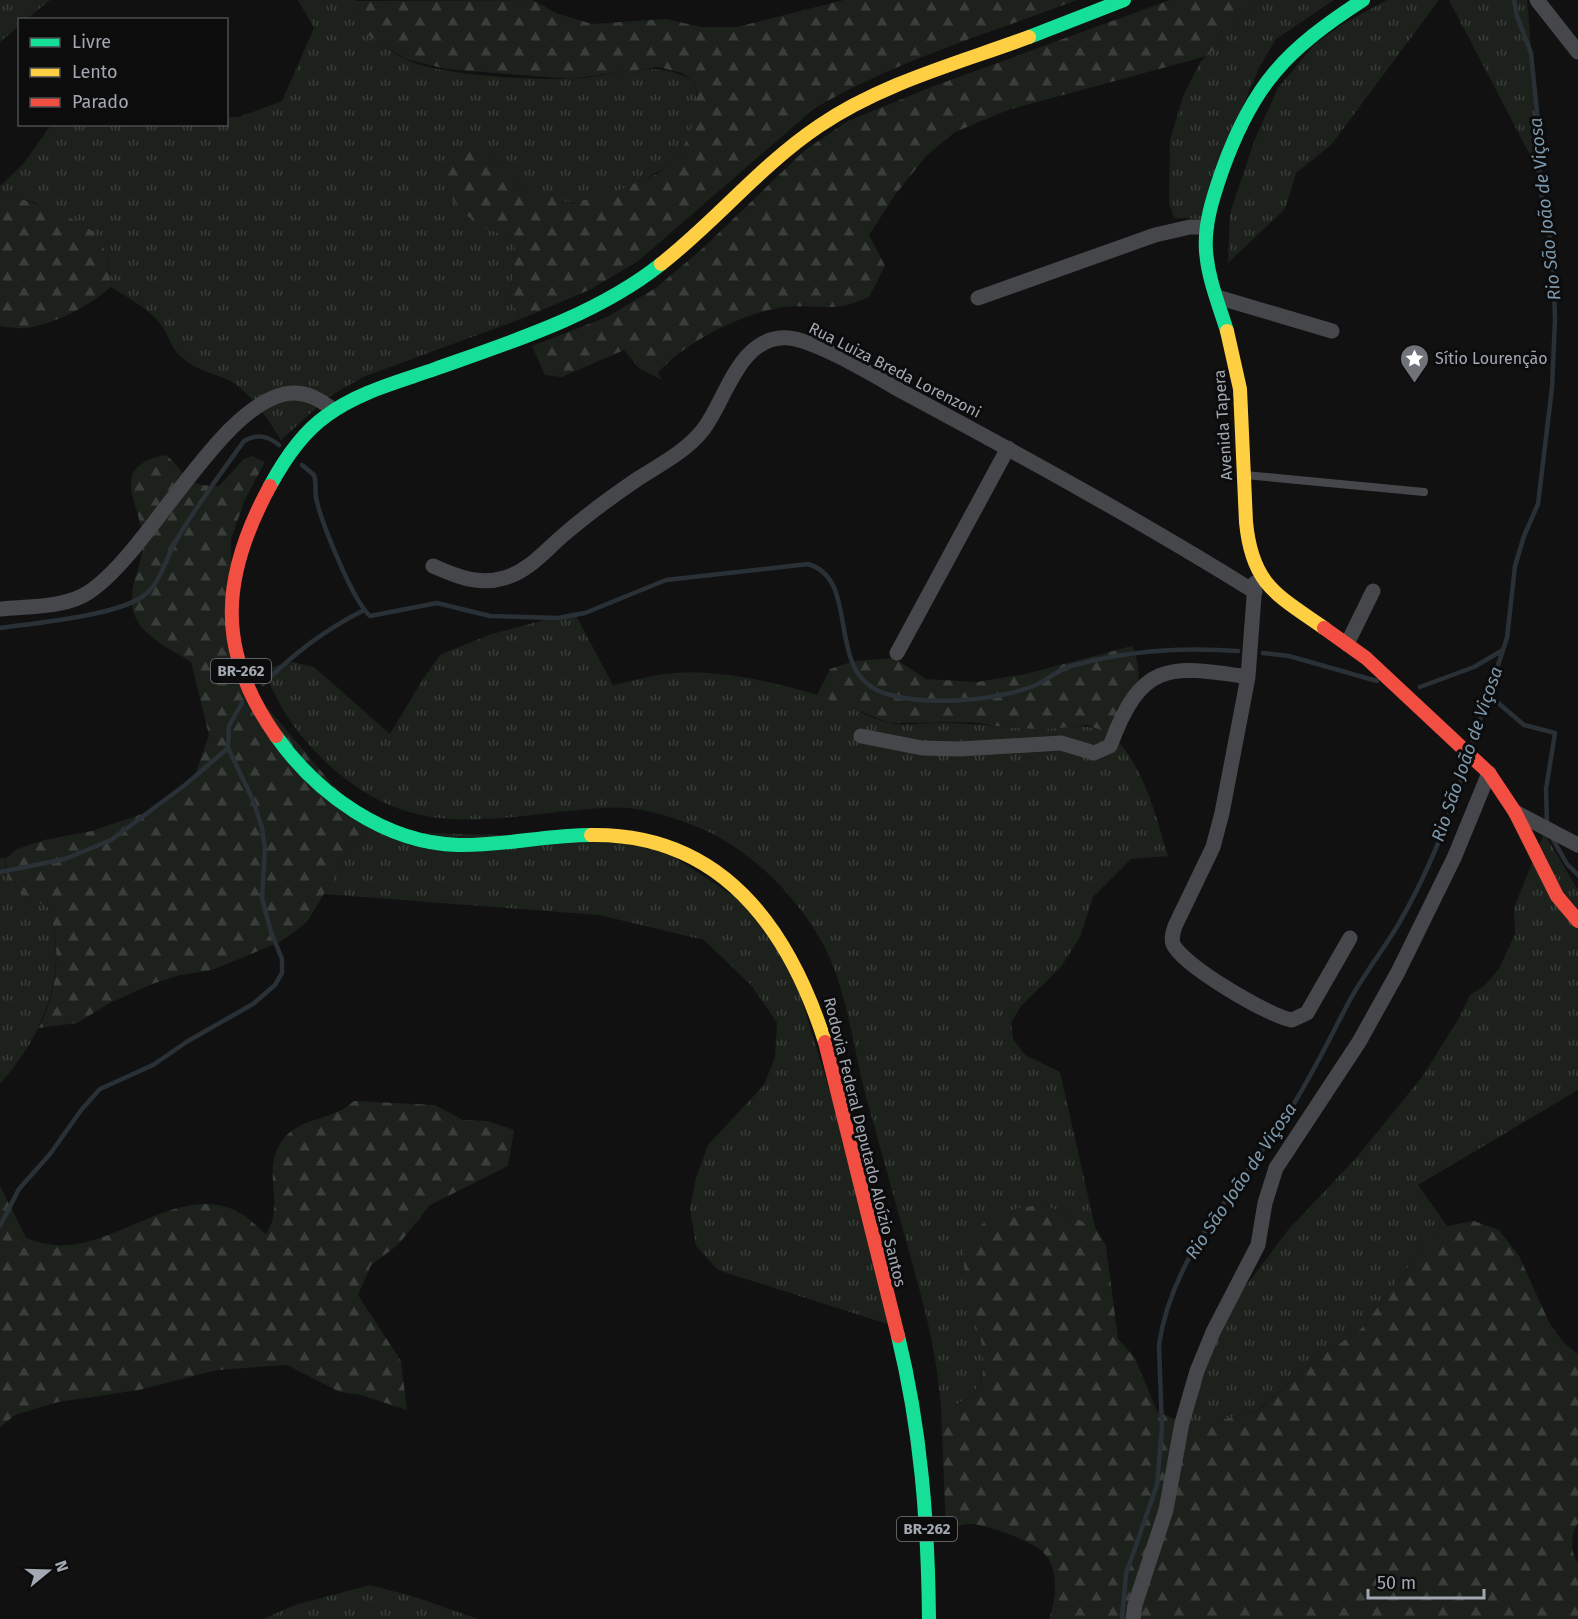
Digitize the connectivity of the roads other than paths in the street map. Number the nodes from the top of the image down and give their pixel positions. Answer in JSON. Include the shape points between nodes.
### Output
{"nodes":[{"id":1,"x":1124,"y":0,"type":"edge"},
{"id":2,"x":1363,"y":0,"type":"edge"},
{"id":3,"x":1537,"y":0,"type":"edge"},
{"id":4,"x":1578,"y":52,"type":"edge"},
{"id":5,"x":1207,"y":227,"type":"junction"},
{"id":6,"x":1218,"y":297,"type":"junction"},
{"id":7,"x":978,"y":298,"type":"dead end"},
{"id":8,"x":1332,"y":331,"type":"dead end"},
{"id":9,"x":334,"y":410,"type":"junction"},
{"id":10,"x":1008,"y":448,"type":"junction"},
{"id":11,"x":1244,"y":475,"type":"junction"},
{"id":12,"x":1424,"y":492,"type":"dead end"},
{"id":13,"x":433,"y":566,"type":"dead end"},
{"id":14,"x":1256,"y":567,"type":"junction"},
{"id":15,"x":1373,"y":591,"type":"dead end"},
{"id":16,"x":1255,"y":592,"type":"junction"},
{"id":17,"x":0,"y":609,"type":"edge"},
{"id":18,"x":1347,"y":644,"type":"junction"},
{"id":19,"x":897,"y":653,"type":"dead end"},
{"id":20,"x":1248,"y":677,"type":"junction"},
{"id":21,"x":861,"y":736,"type":"dead end"},
{"id":22,"x":1486,"y":769,"type":"junction"},
{"id":23,"x":1515,"y":812,"type":"junction"},
{"id":24,"x":1578,"y":845,"type":"edge"},
{"id":25,"x":1578,"y":921,"type":"edge"},
{"id":26,"x":1350,"y":938,"type":"dead end"},
{"id":27,"x":929,"y":1619,"type":"edge"},
{"id":28,"x":1133,"y":1619,"type":"edge"}],
"edges":[{"from":1,"to":9,"type":"main road","name":"Rodovia Federal Deputado Aloízio Santos","number":"BR-262","via":[[871,97],[818,127],[782,155],[673,255],[636,281],[523,336]]},
{"from":2,"to":5,"type":"main road","name":"Avenida Tapera","via":[[1298,43],[1264,80],[1234,137]]},
{"from":3,"to":4,"type":"street"},
{"from":5,"to":6,"type":"main road","name":"Avenida Tapera","via":[[1209,269]]},
{"from":5,"to":7,"type":"street","via":[[1155,235]]},
{"from":6,"to":8,"type":"street"},
{"from":6,"to":11,"type":"main road","name":"Avenida Tapera","via":[[1237,368]]},
{"from":9,"to":17,"type":"street","via":[[314,397],[295,393],[252,411],[225,435],[147,535],[98,586],[77,598]]},
{"from":9,"to":27,"type":"main road","name":"Rodovia Federal Deputado Aloízio Santos","number":"BR-262","via":[[303,438],[271,482],[241,549],[230,616],[234,651],[258,710],[308,774],[340,801],[380,825],[451,845],[576,834],[625,837],[665,845],[697,859],[750,900],[796,962],[809,990],[842,1109],[902,1354],[922,1459]]},
{"from":10,"to":13,"type":"street","name":"Rua Luiza Breda Lorenzoni","via":[[828,353],[790,338],[775,339],[743,361],[728,381],[713,417],[688,445],[610,497],[526,568],[506,578],[476,581]]},
{"from":10,"to":16,"type":"street","name":"Rua Luiza Breda Lorenzoni"},
{"from":10,"to":19,"type":"street"},
{"from":11,"to":12,"type":"lane"},
{"from":11,"to":14,"type":"main road","name":"Avenida Tapera","via":[[1248,544]]},
{"from":14,"to":16,"type":"street"},
{"from":14,"to":18,"type":"main road","name":"Avenida Tapera","via":[[1265,583],[1282,598]]},
{"from":15,"to":18,"type":"street"},
{"from":16,"to":20,"type":"street"},
{"from":18,"to":22,"type":"main road","name":"Avenida Tapera"},
{"from":20,"to":21,"type":"street","via":[[1202,671],[1161,674],[1137,691],[1110,746],[1094,753],[1061,743],[922,748]]},
{"from":20,"to":26,"type":"street","via":[[1213,847],[1175,926],[1173,945],[1201,973],[1292,1020],[1307,1013]]},
{"from":22,"to":23,"type":"main road","name":"Avenida Tapera"},
{"from":22,"to":28,"type":"street","via":[[1454,858],[1398,972],[1359,1042],[1273,1176],[1258,1245],[1197,1371],[1182,1423],[1166,1510]]},
{"from":23,"to":24,"type":"street"},
{"from":23,"to":25,"type":"main road","name":"Avenida Tapera","via":[[1553,888]]}]}
